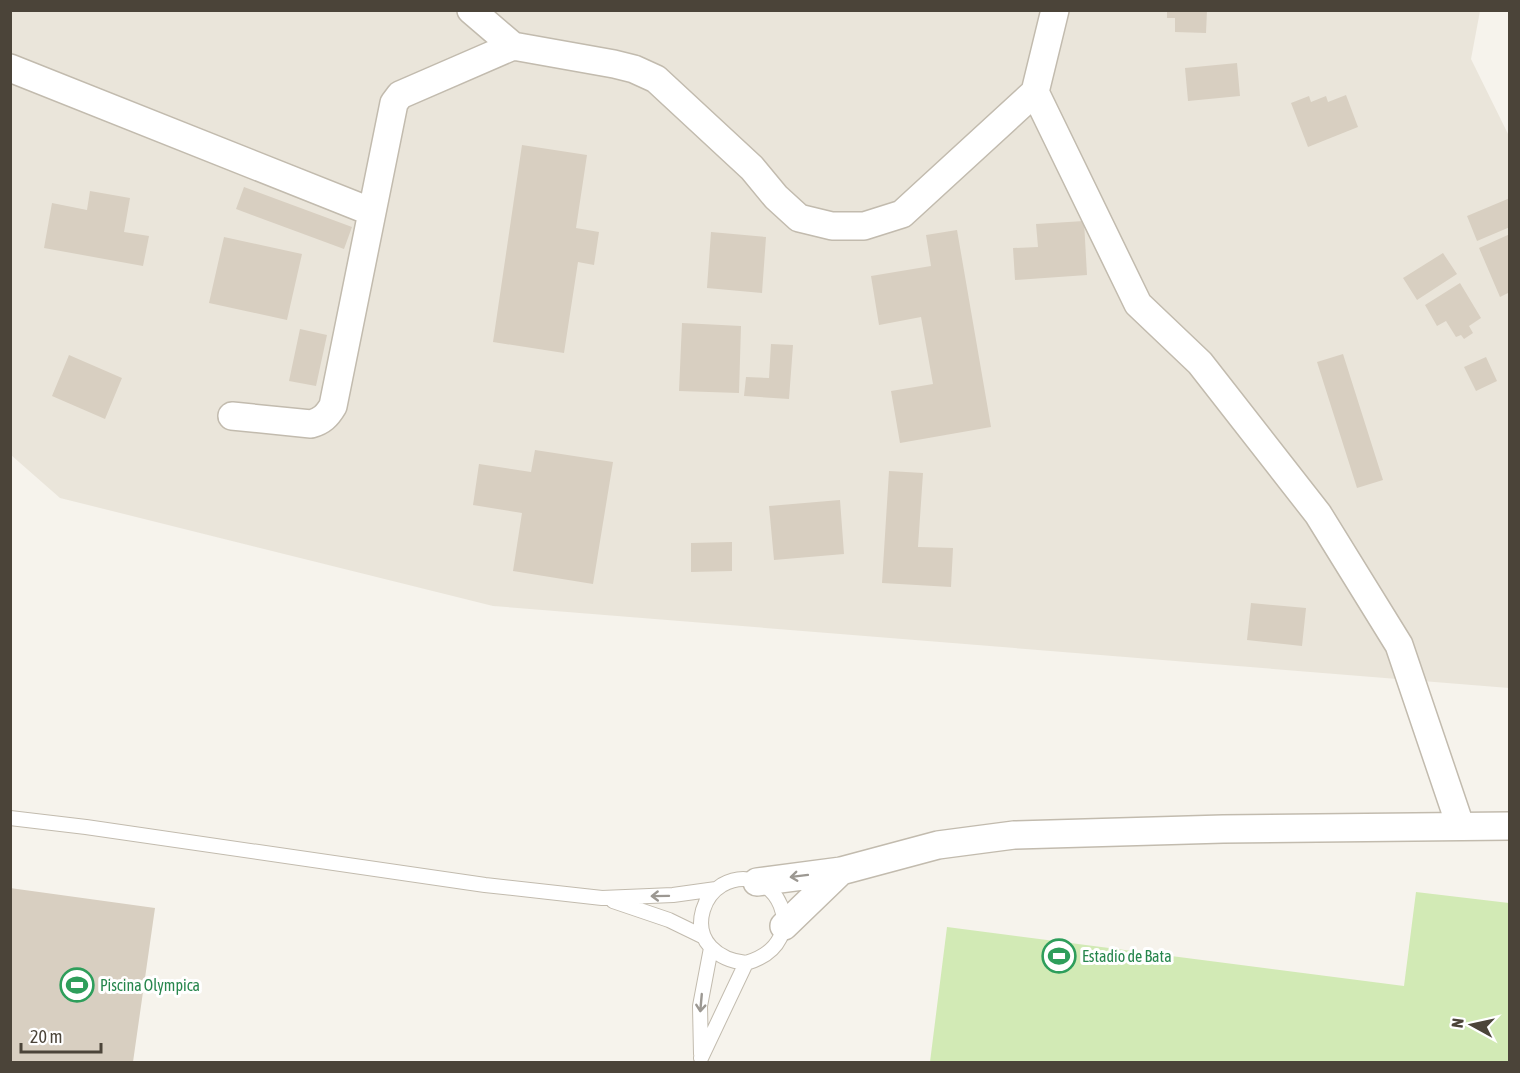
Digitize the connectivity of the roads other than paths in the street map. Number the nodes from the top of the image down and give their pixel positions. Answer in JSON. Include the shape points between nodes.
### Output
{"nodes":[{"id":1,"x":471,"y":10,"type":"edge"},
{"id":2,"x":1055,"y":10,"type":"edge"},
{"id":3,"x":513,"y":46,"type":"junction"},
{"id":4,"x":10,"y":68,"type":"edge"},
{"id":5,"x":1035,"y":92,"type":"junction"},
{"id":6,"x":372,"y":212,"type":"junction"},
{"id":7,"x":232,"y":416,"type":"dead end"},
{"id":8,"x":10,"y":818,"type":"edge"},
{"id":9,"x":1460,"y":825,"type":"junction"},
{"id":10,"x":1509,"y":826,"type":"edge"},
{"id":11,"x":841,"y":871,"type":"junction"},
{"id":12,"x":757,"y":882,"type":"junction"},
{"id":13,"x":716,"y":889,"type":"junction"},
{"id":14,"x":603,"y":898,"type":"junction"},
{"id":15,"x":784,"y":926,"type":"junction"},
{"id":16,"x":708,"y":942,"type":"junction"},
{"id":17,"x":746,"y":963,"type":"junction"},
{"id":18,"x":700,"y":1060,"type":"edge"}],
"edges":[{"from":1,"to":3,"type":"street"},
{"from":2,"to":5,"type":"street"},
{"from":3,"to":5,"type":"street","via":[[614,64],[656,79],[752,168],[799,218],[832,226],[864,226],[902,214]]},
{"from":3,"to":6,"type":"street","via":[[400,95],[390,117]]},
{"from":4,"to":6,"type":"street"},
{"from":5,"to":9,"type":"street","via":[[1138,304],[1200,363],[1318,514],[1399,645]]},
{"from":6,"to":7,"type":"street","via":[[333,406],[327,415],[311,424]]},
{"from":8,"to":14,"type":"lane"},
{"from":9,"to":10,"type":"street"},
{"from":9,"to":11,"type":"street","via":[[1014,835],[938,845]]},
{"from":11,"to":12,"type":"street","one_way":true},
{"from":11,"to":15,"type":"street"},
{"from":12,"to":13,"type":"lane","via":[[742,879]]},
{"from":12,"to":15,"type":"lane","via":[[778,899]]},
{"from":13,"to":14,"type":"lane","one_way":true},
{"from":13,"to":16,"type":"lane","via":[[702,912],[701,925]]},
{"from":14,"to":16,"type":"lane","via":[[669,920]]},
{"from":15,"to":17,"type":"lane","via":[[771,951]]},
{"from":16,"to":17,"type":"lane","via":[[720,956]]},
{"from":16,"to":18,"type":"lane","one_way":true,"via":[[700,1006]]},
{"from":17,"to":18,"type":"lane"}]}
